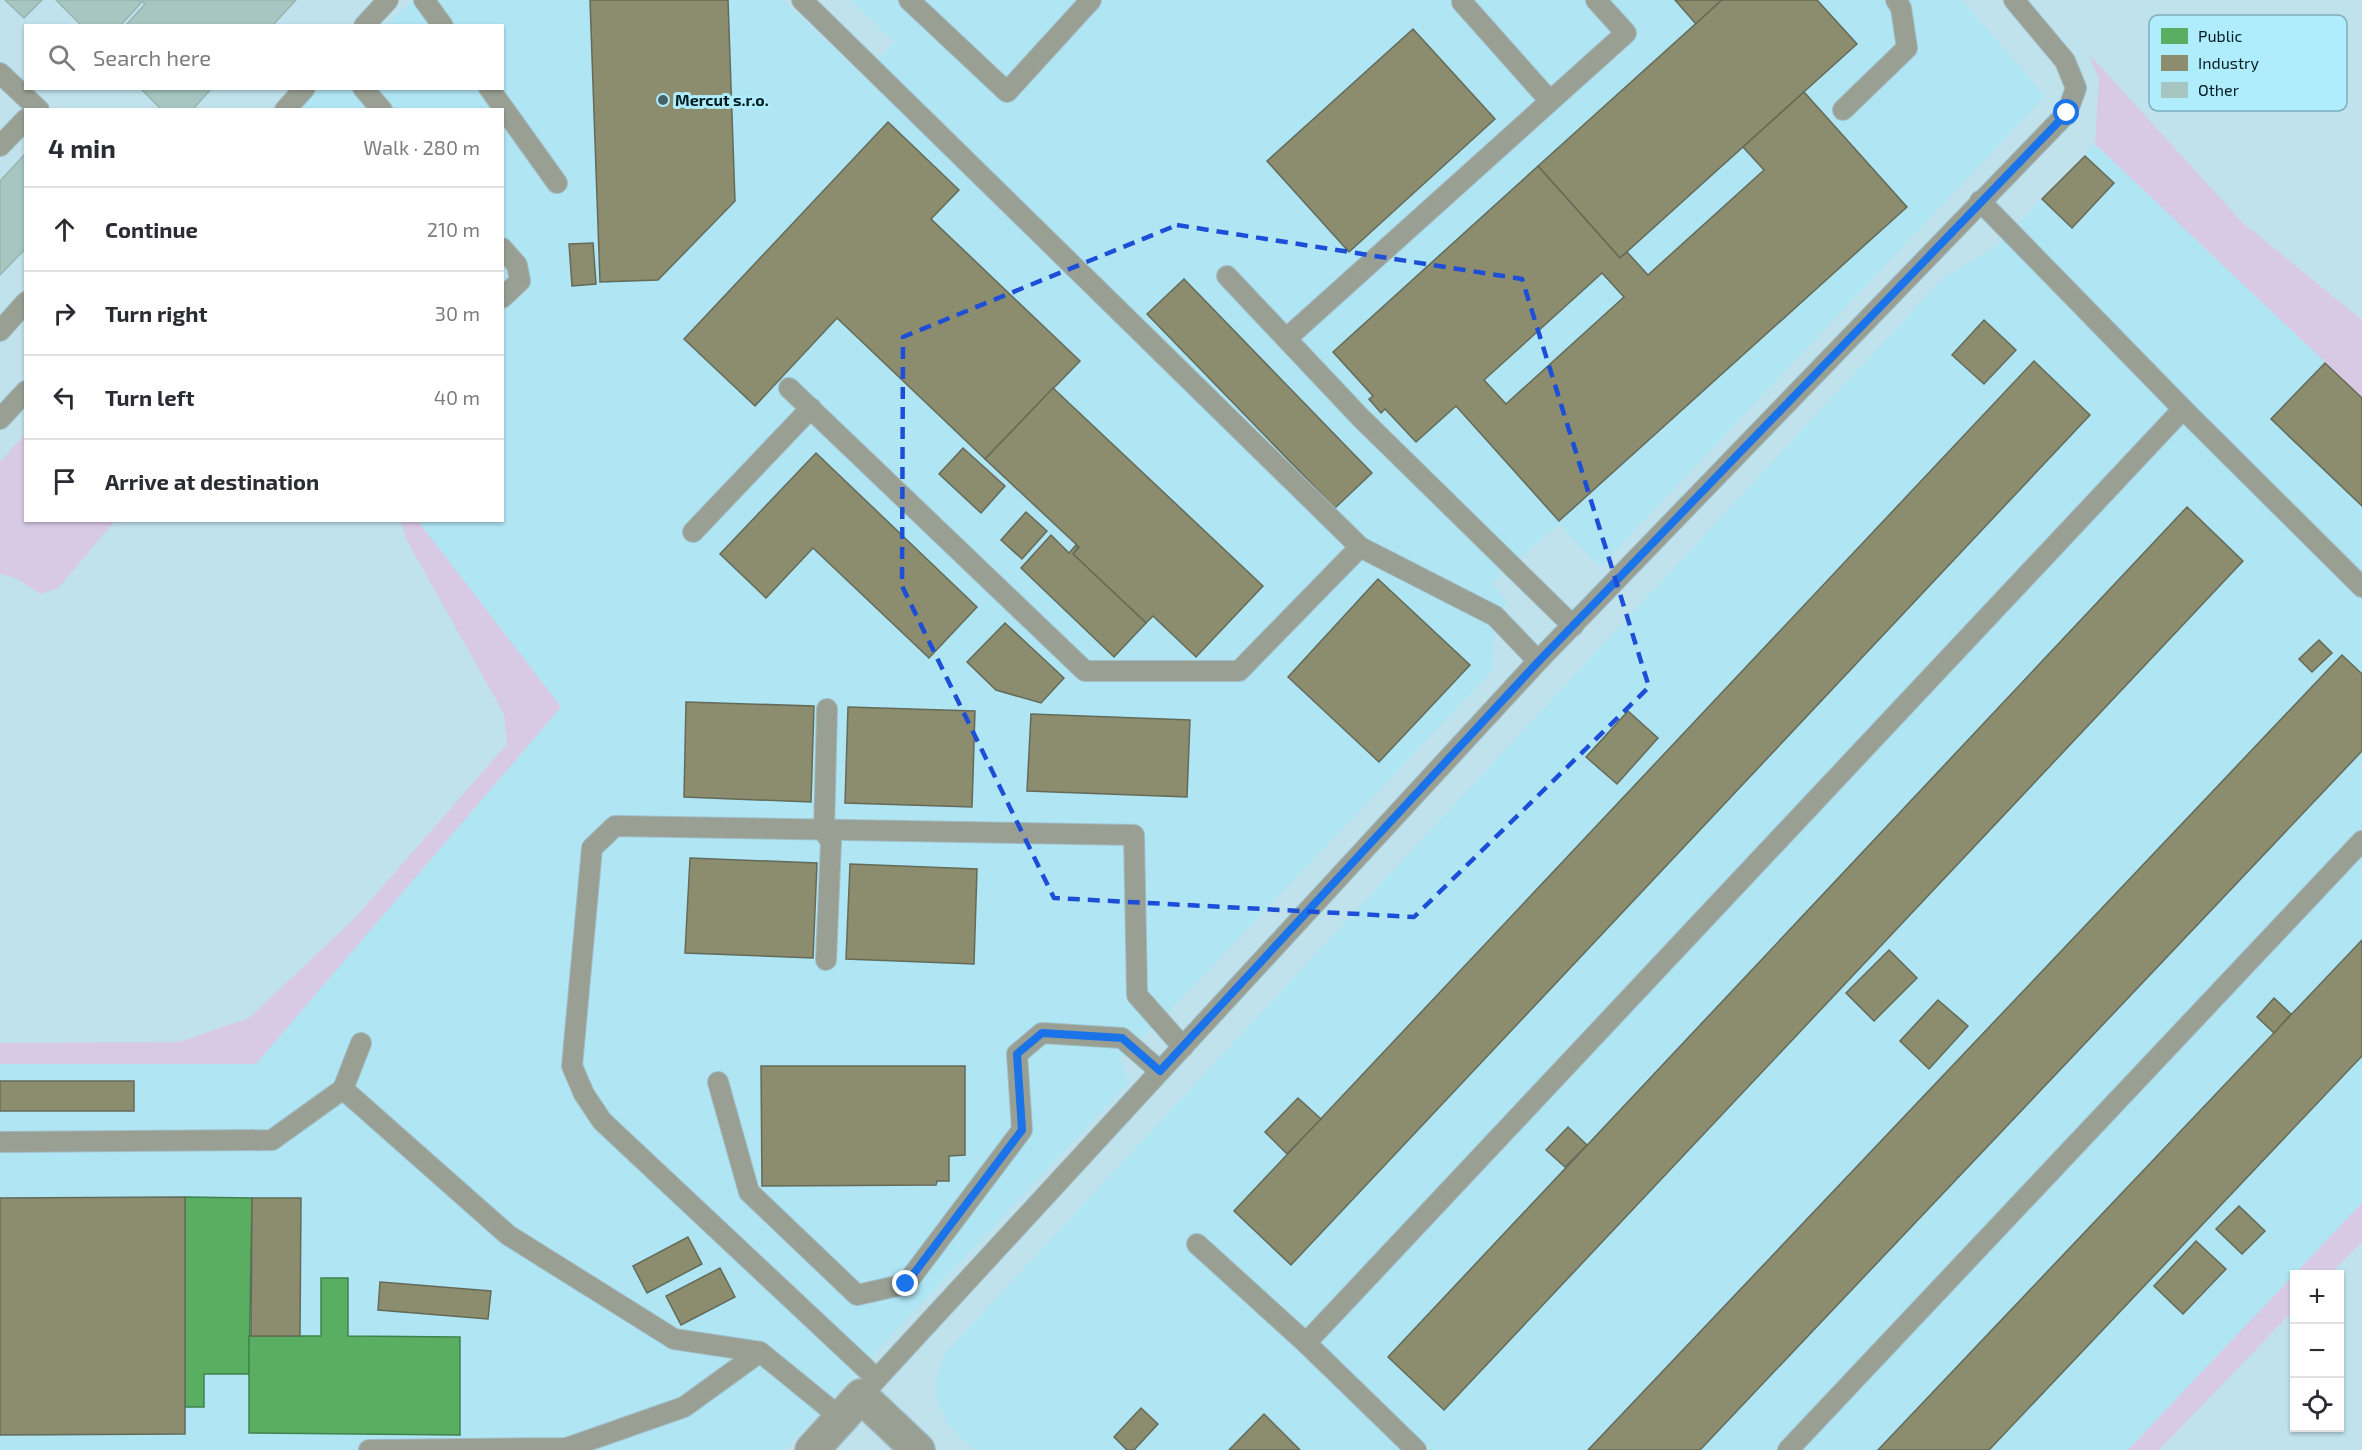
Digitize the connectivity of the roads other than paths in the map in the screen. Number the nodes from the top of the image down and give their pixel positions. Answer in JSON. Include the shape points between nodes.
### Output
{"nodes":[{"id":1,"x":388,"y":0,"type":"edge"},
{"id":2,"x":424,"y":0,"type":"edge"},
{"id":3,"x":802,"y":0,"type":"edge"},
{"id":4,"x":909,"y":0,"type":"edge"},
{"id":5,"x":1091,"y":0,"type":"edge"},
{"id":6,"x":1464,"y":0,"type":"edge"},
{"id":7,"x":1596,"y":0,"type":"edge"},
{"id":8,"x":1896,"y":0,"type":"edge"},
{"id":9,"x":2014,"y":0,"type":"edge"},
{"id":10,"x":366,"y":24,"type":"edge"},
{"id":11,"x":442,"y":24,"type":"edge"},
{"id":12,"x":0,"y":73,"type":"edge"},
{"id":13,"x":303,"y":90,"type":"edge"},
{"id":14,"x":365,"y":90,"type":"edge"},
{"id":15,"x":490,"y":90,"type":"edge"},
{"id":16,"x":1550,"y":101,"type":"junction"},
{"id":17,"x":31,"y":108,"type":"edge"},
{"id":18,"x":287,"y":108,"type":"edge"},
{"id":19,"x":380,"y":108,"type":"edge"},
{"id":20,"x":503,"y":108,"type":"edge"},
{"id":21,"x":504,"y":109,"type":"edge"},
{"id":22,"x":1843,"y":110,"type":"dead end"},
{"id":23,"x":24,"y":122,"type":"edge"},
{"id":24,"x":0,"y":147,"type":"edge"},
{"id":25,"x":557,"y":183,"type":"dead end"},
{"id":26,"x":1980,"y":201,"type":"junction"},
{"id":27,"x":504,"y":250,"type":"edge"},
{"id":28,"x":1227,"y":276,"type":"dead end"},
{"id":29,"x":504,"y":296,"type":"edge"},
{"id":30,"x":24,"y":304,"type":"edge"},
{"id":31,"x":0,"y":331,"type":"edge"},
{"id":32,"x":1287,"y":338,"type":"junction"},
{"id":33,"x":789,"y":388,"type":"dead end"},
{"id":34,"x":24,"y":393,"type":"edge"},
{"id":35,"x":811,"y":408,"type":"junction"},
{"id":36,"x":2183,"y":409,"type":"junction"},
{"id":37,"x":0,"y":419,"type":"edge"},
{"id":38,"x":693,"y":532,"type":"dead end"},
{"id":39,"x":1360,"y":547,"type":"junction"},
{"id":40,"x":2362,"y":586,"type":"edge"},
{"id":41,"x":1573,"y":626,"type":"junction"},
{"id":42,"x":1538,"y":662,"type":"junction"},
{"id":43,"x":827,"y":709,"type":"dead end"},
{"id":44,"x":824,"y":831,"type":"junction"},
{"id":45,"x":2362,"y":841,"type":"edge"},
{"id":46,"x":826,"y":960,"type":"dead end"},
{"id":47,"x":361,"y":1043,"type":"dead end"},
{"id":48,"x":1183,"y":1047,"type":"junction"},
{"id":49,"x":1160,"y":1071,"type":"junction"},
{"id":50,"x":718,"y":1082,"type":"dead end"},
{"id":51,"x":343,"y":1089,"type":"junction"},
{"id":52,"x":0,"y":1142,"type":"edge"},
{"id":53,"x":1197,"y":1244,"type":"dead end"},
{"id":54,"x":1305,"y":1343,"type":"junction"},
{"id":55,"x":760,"y":1352,"type":"junction"},
{"id":56,"x":860,"y":1398,"type":"junction"},
{"id":57,"x":369,"y":1450,"type":"edge"},
{"id":58,"x":812,"y":1450,"type":"edge"},
{"id":59,"x":918,"y":1450,"type":"edge"},
{"id":60,"x":1416,"y":1450,"type":"edge"},
{"id":61,"x":1788,"y":1450,"type":"edge"}],
"edges":[{"from":1,"to":10,"type":"lane"},
{"from":2,"to":11,"type":"lane"},
{"from":3,"to":39,"type":"lane"},
{"from":4,"to":5,"type":"lane","via":[[1007,92]]},
{"from":6,"to":16,"type":"lane"},
{"from":7,"to":16,"type":"lane","via":[[1626,33]]},
{"from":8,"to":22,"type":"lane","via":[[1901,8],[1907,48]]},
{"from":9,"to":26,"type":"lane","via":[[2066,61],[2076,88],[2067,113]]},
{"from":12,"to":17,"type":"lane"},
{"from":13,"to":18,"type":"lane"},
{"from":14,"to":19,"type":"lane"},
{"from":15,"to":20,"type":"lane"},
{"from":16,"to":32,"type":"lane"},
{"from":21,"to":25,"type":"lane"},
{"from":23,"to":24,"type":"lane"},
{"from":26,"to":36,"type":"lane"},
{"from":26,"to":41,"type":"lane"},
{"from":27,"to":29,"type":"lane","via":[[517,265],[520,280]]},
{"from":28,"to":32,"type":"lane"},
{"from":30,"to":31,"type":"lane"},
{"from":32,"to":41,"type":"lane","via":[[1359,417]]},
{"from":33,"to":35,"type":"lane"},
{"from":34,"to":37,"type":"lane"},
{"from":35,"to":38,"type":"lane"},
{"from":35,"to":39,"type":"lane","via":[[1085,671],[1239,671]]},
{"from":36,"to":40,"type":"lane"},
{"from":36,"to":54,"type":"lane"},
{"from":39,"to":42,"type":"lane","via":[[1495,616]]},
{"from":41,"to":42,"type":"lane"},
{"from":42,"to":48,"type":"lane"},
{"from":43,"to":44,"type":"lane"},
{"from":44,"to":46,"type":"lane","via":[[831,842]]},
{"from":44,"to":48,"type":"lane","via":[[1134,835],[1137,995]]},
{"from":44,"to":56,"type":"lane","via":[[615,826],[592,848],[572,1066],[602,1121]]},
{"from":45,"to":61,"type":"lane"},
{"from":47,"to":51,"type":"lane"},
{"from":48,"to":49,"type":"lane"},
{"from":49,"to":50,"type":"lane","via":[[1122,1038],[1042,1033],[1017,1054],[1022,1130],[906,1284],[857,1295],[749,1192]]},
{"from":49,"to":56,"type":"lane"},
{"from":51,"to":52,"type":"lane","via":[[272,1140]]},
{"from":51,"to":55,"type":"lane","via":[[508,1234],[674,1339]]},
{"from":53,"to":54,"type":"lane"},
{"from":54,"to":60,"type":"lane"},
{"from":55,"to":56,"type":"lane"},
{"from":55,"to":57,"type":"lane","via":[[684,1407],[567,1448]]},
{"from":56,"to":58,"type":"street"},
{"from":56,"to":59,"type":"street"}]}
